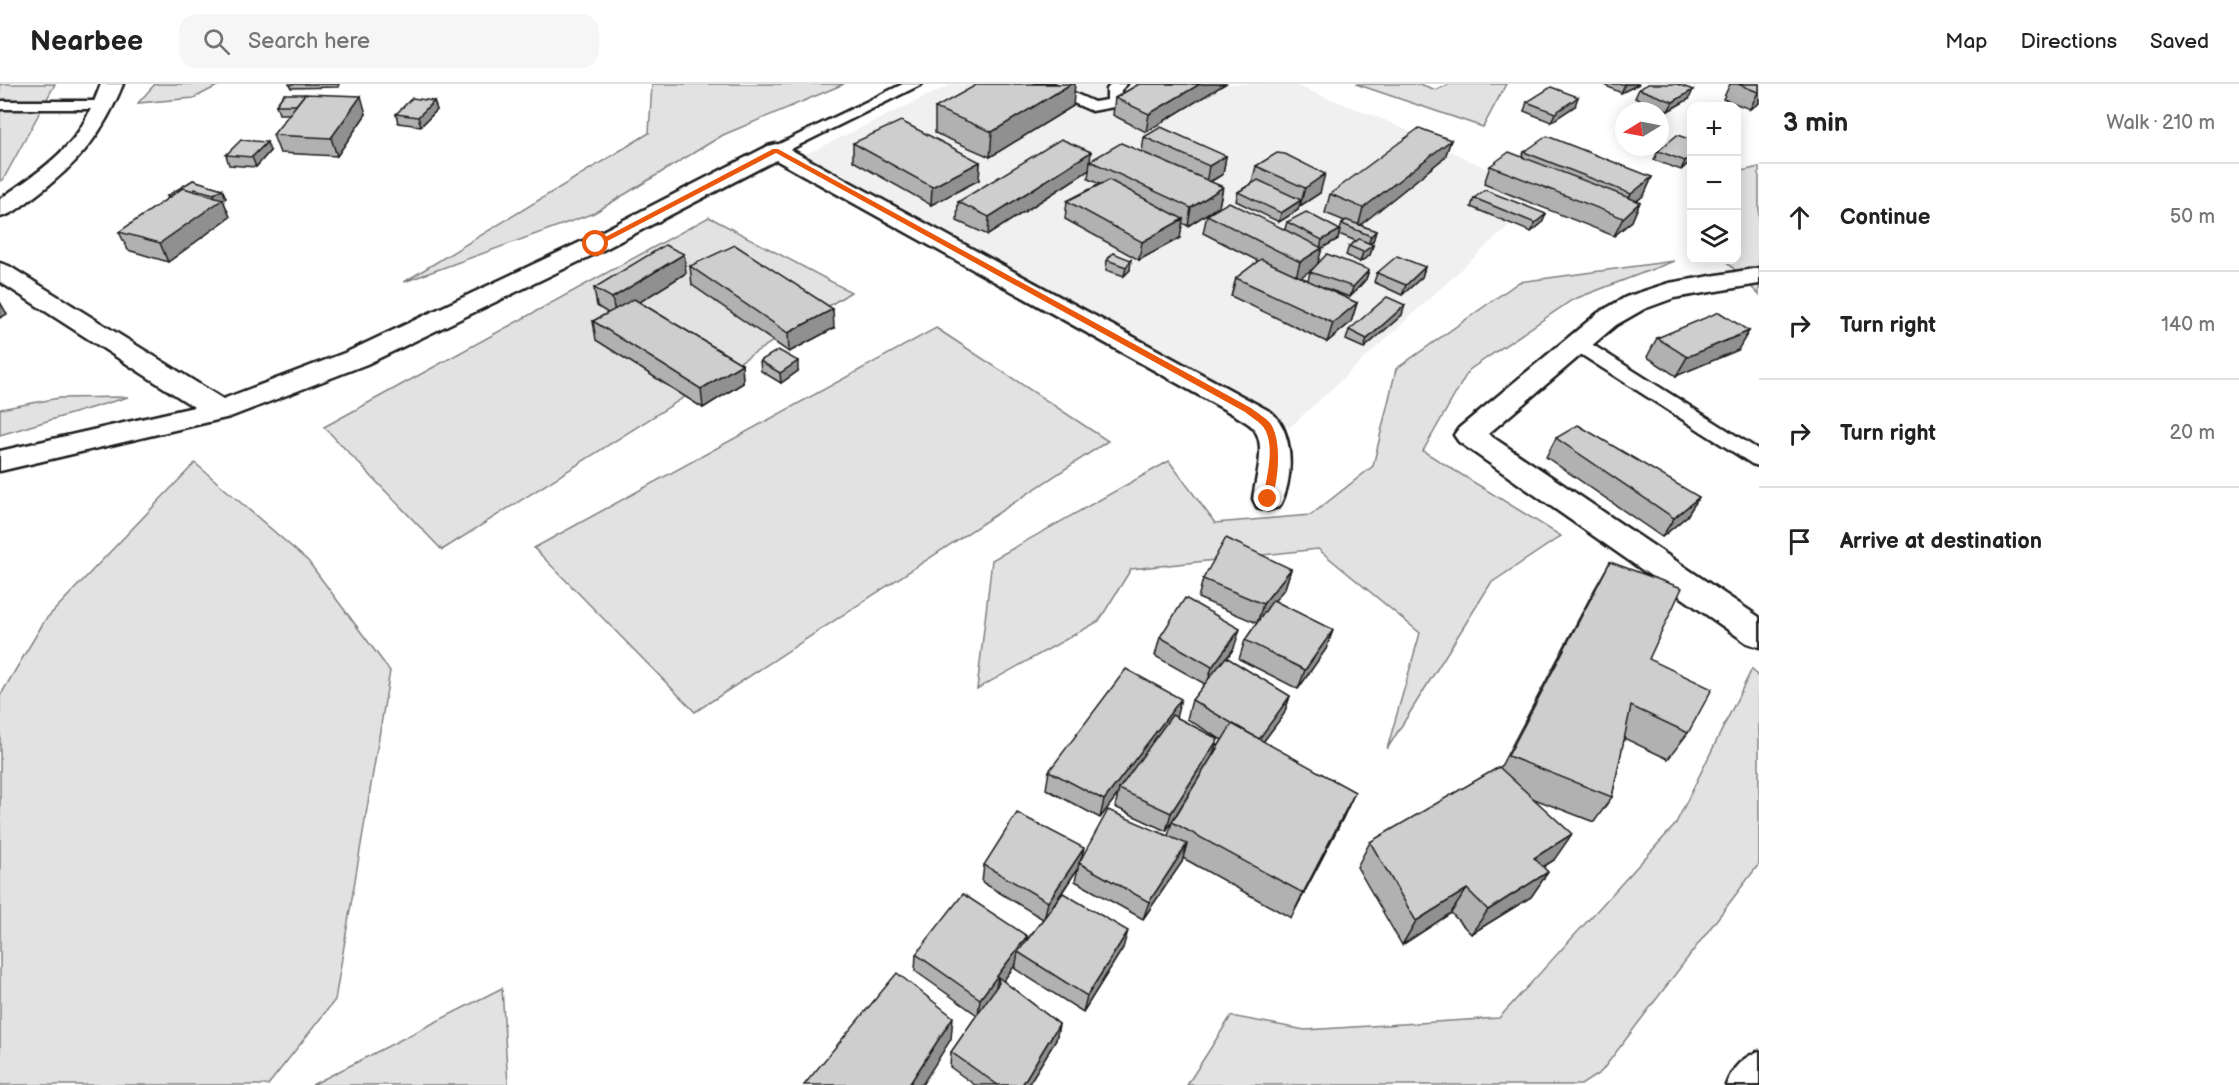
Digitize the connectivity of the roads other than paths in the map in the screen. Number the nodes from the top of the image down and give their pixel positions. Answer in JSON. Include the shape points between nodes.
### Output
{"nodes":[{"id":1,"x":915,"y":84,"type":"edge"},
{"id":2,"x":1042,"y":84,"type":"edge"},
{"id":3,"x":1120,"y":84,"type":"edge"},
{"id":4,"x":108,"y":94,"type":"edge"},
{"id":5,"x":0,"y":105,"type":"edge"},
{"id":6,"x":776,"y":151,"type":"junction"},
{"id":7,"x":0,"y":210,"type":"edge"},
{"id":8,"x":0,"y":271,"type":"edge"},
{"id":9,"x":1759,"y":276,"type":"edge"},
{"id":10,"x":1578,"y":344,"type":"junction"},
{"id":11,"x":220,"y":410,"type":"junction"},
{"id":12,"x":1759,"y":459,"type":"edge"},
{"id":13,"x":0,"y":461,"type":"edge"},
{"id":14,"x":1268,"y":499,"type":"dead end"},
{"id":15,"x":1759,"y":634,"type":"edge"},
{"id":16,"x":1759,"y":1073,"type":"edge"},
{"id":17,"x":1748,"y":1085,"type":"edge"}],
"edges":[{"from":1,"to":6,"type":"lane"},
{"from":2,"to":3,"type":"lane","via":[[1092,107],[1114,103],[1114,89]]},
{"from":4,"to":5,"type":"lane"},
{"from":4,"to":7,"type":"street","via":[[81,144],[29,191]]},
{"from":6,"to":11,"type":"street","via":[[596,244],[357,358]]},
{"from":6,"to":14,"type":"street","via":[[1248,410],[1267,425],[1273,438]]},
{"from":8,"to":11,"type":"street"},
{"from":9,"to":10,"type":"street","via":[[1669,291],[1635,303],[1607,319]]},
{"from":10,"to":12,"type":"lane"},
{"from":10,"to":15,"type":"street","via":[[1469,435]]},
{"from":11,"to":13,"type":"street"},
{"from":16,"to":17,"type":"street"}]}
